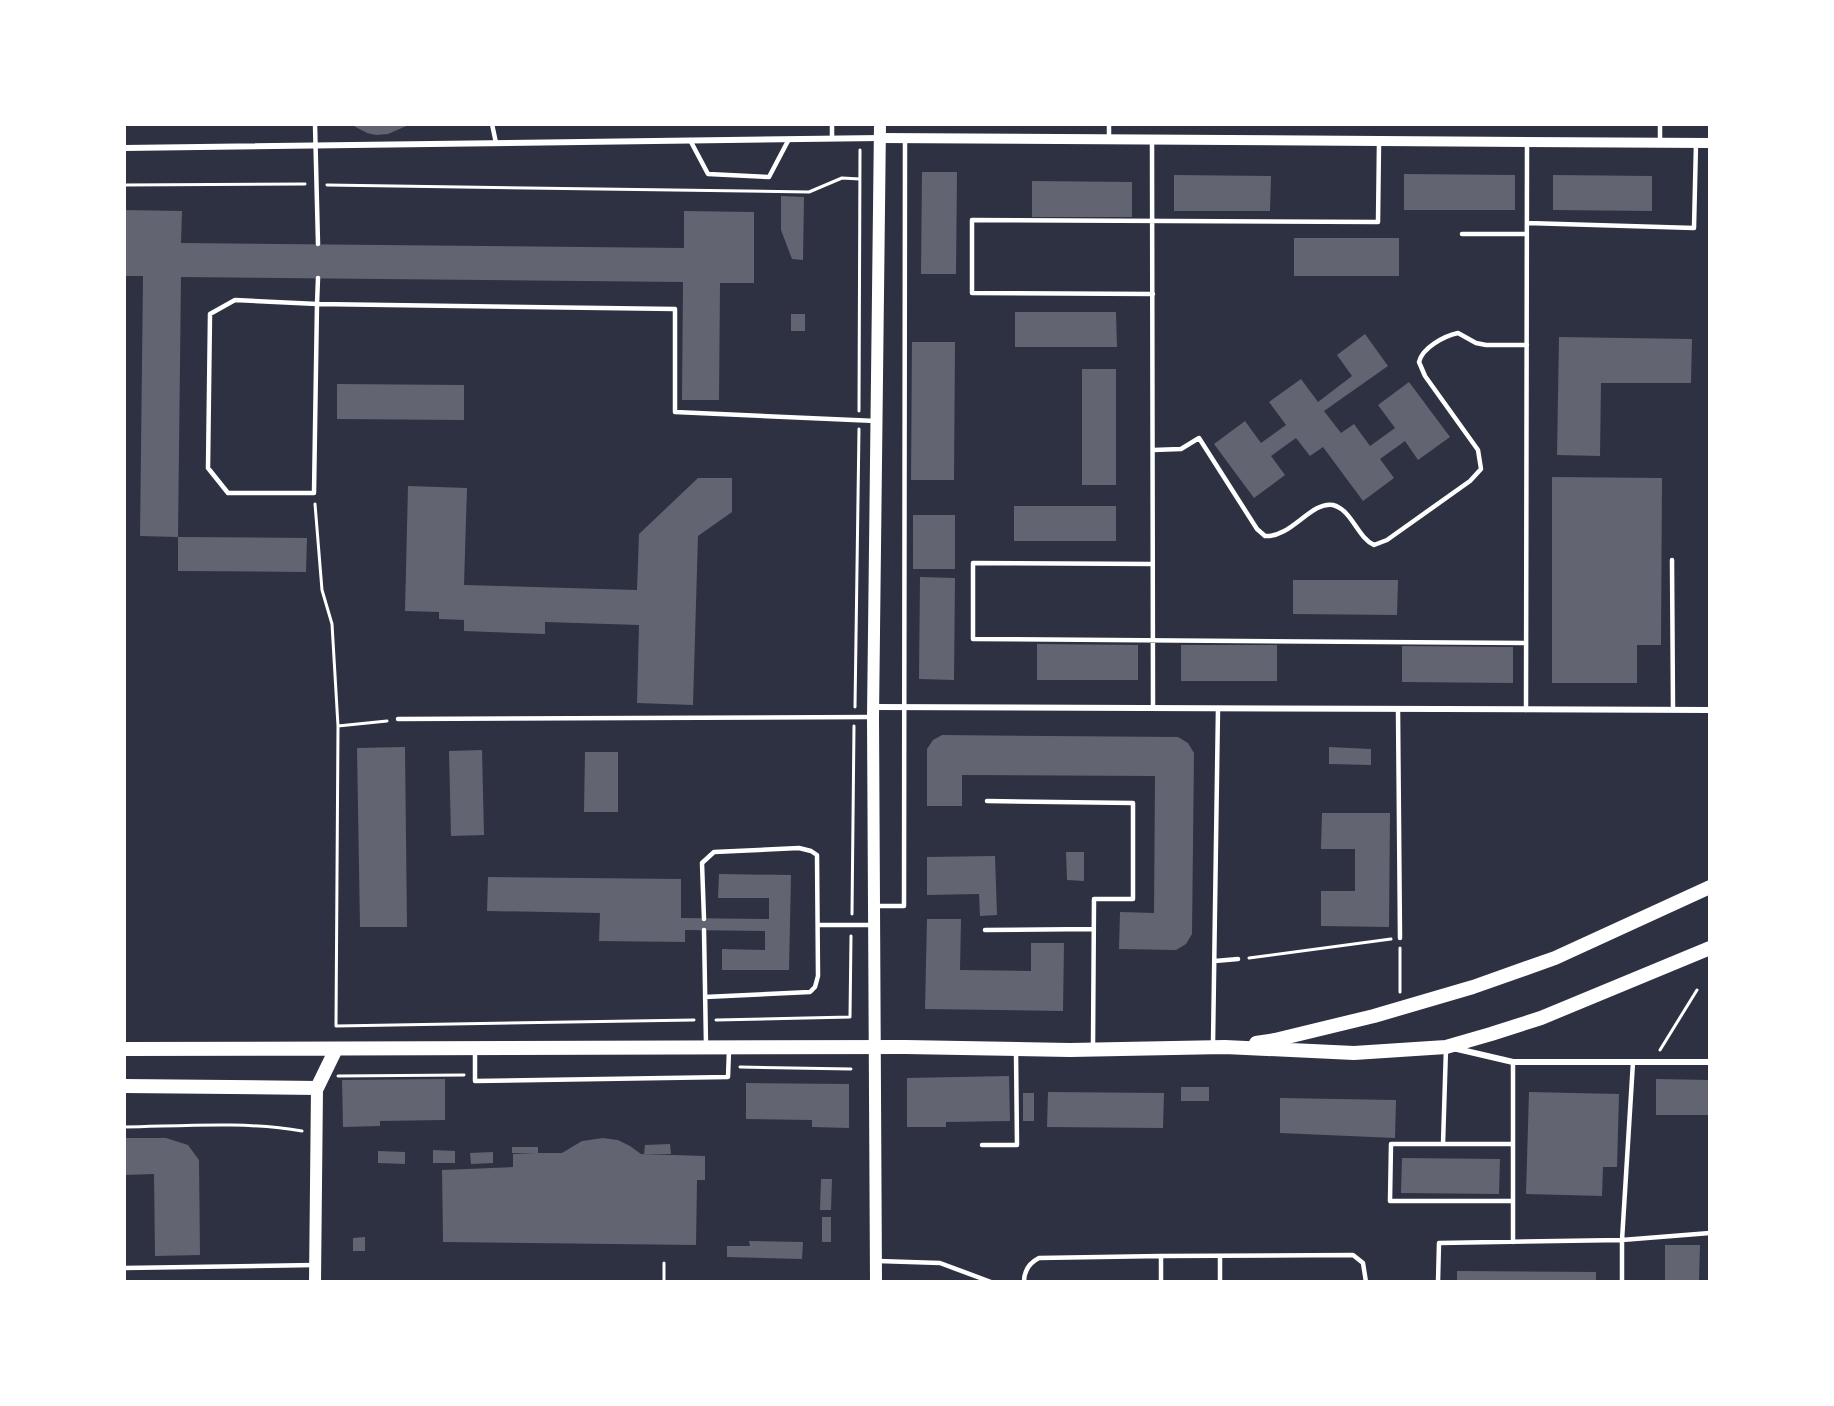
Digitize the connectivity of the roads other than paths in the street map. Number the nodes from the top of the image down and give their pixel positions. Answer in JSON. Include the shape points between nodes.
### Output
{"nodes":[{"id":1,"x":315,"y":124,"type":"edge"},
{"id":2,"x":492,"y":124,"type":"edge"},
{"id":3,"x":832,"y":124,"type":"edge"},
{"id":4,"x":880,"y":124,"type":"edge"},
{"id":5,"x":1109,"y":124,"type":"edge"},
{"id":6,"x":1660,"y":124,"type":"edge"},
{"id":7,"x":832,"y":138,"type":"junction"},
{"id":8,"x":880,"y":138,"type":"junction"},
{"id":9,"x":905,"y":138,"type":"junction"},
{"id":10,"x":789,"y":139,"type":"junction"},
{"id":11,"x":1109,"y":139,"type":"junction"},
{"id":12,"x":1152,"y":139,"type":"junction"},
{"id":13,"x":690,"y":140,"type":"junction"},
{"id":14,"x":1379,"y":141,"type":"junction"},
{"id":15,"x":1527,"y":142,"type":"junction"},
{"id":16,"x":496,"y":143,"type":"junction"},
{"id":17,"x":1660,"y":143,"type":"junction"},
{"id":18,"x":1696,"y":143,"type":"junction"},
{"id":19,"x":1710,"y":143,"type":"edge"},
{"id":20,"x":315,"y":146,"type":"junction"},
{"id":21,"x":124,"y":148,"type":"edge"},
{"id":22,"x":1153,"y":221,"type":"junction"},
{"id":23,"x":1527,"y":223,"type":"junction"},
{"id":24,"x":1462,"y":234,"type":"dead end"},
{"id":25,"x":1527,"y":234,"type":"junction"},
{"id":26,"x":318,"y":244,"type":"dead end"},
{"id":27,"x":318,"y":278,"type":"dead end"},
{"id":28,"x":1153,"y":294,"type":"junction"},
{"id":29,"x":317,"y":304,"type":"junction"},
{"id":30,"x":1527,"y":345,"type":"junction"},
{"id":31,"x":877,"y":421,"type":"junction"},
{"id":32,"x":1153,"y":450,"type":"junction"},
{"id":33,"x":1672,"y":560,"type":"dead end"},
{"id":34,"x":1153,"y":564,"type":"junction"},
{"id":35,"x":1153,"y":641,"type":"junction"},
{"id":36,"x":1526,"y":643,"type":"junction"},
{"id":37,"x":904,"y":707,"type":"junction"},
{"id":38,"x":1153,"y":708,"type":"junction"},
{"id":39,"x":1218,"y":708,"type":"junction"},
{"id":40,"x":1398,"y":709,"type":"junction"},
{"id":41,"x":1526,"y":710,"type":"junction"},
{"id":42,"x":1673,"y":710,"type":"junction"},
{"id":43,"x":1710,"y":711,"type":"edge"},
{"id":44,"x":873,"y":712,"type":"junction"},
{"id":45,"x":398,"y":719,"type":"road end"},
{"id":46,"x":987,"y":801,"type":"dead end"},
{"id":47,"x":1710,"y":887,"type":"edge"},
{"id":48,"x":874,"y":906,"type":"junction"},
{"id":49,"x":704,"y":919,"type":"dead end"},
{"id":50,"x":819,"y":925,"type":"junction"},
{"id":51,"x":874,"y":925,"type":"junction"},
{"id":52,"x":1094,"y":929,"type":"junction"},
{"id":53,"x":704,"y":930,"type":"dead end"},
{"id":54,"x":985,"y":930,"type":"dead end"},
{"id":55,"x":1400,"y":938,"type":"road end"},
{"id":56,"x":1710,"y":948,"type":"edge"},
{"id":57,"x":1238,"y":959,"type":"road end"},
{"id":58,"x":1215,"y":961,"type":"junction"},
{"id":59,"x":705,"y":997,"type":"junction"},
{"id":60,"x":729,"y":1047,"type":"junction"},
{"id":61,"x":875,"y":1047,"type":"junction"},
{"id":62,"x":1219,"y":1047,"type":"junction"},
{"id":63,"x":1446,"y":1047,"type":"junction"},
{"id":64,"x":706,"y":1048,"type":"junction"},
{"id":65,"x":124,"y":1049,"type":"edge"},
{"id":66,"x":336,"y":1049,"type":"junction"},
{"id":67,"x":475,"y":1049,"type":"junction"},
{"id":68,"x":1093,"y":1049,"type":"junction"},
{"id":69,"x":1016,"y":1050,"type":"junction"},
{"id":70,"x":1513,"y":1062,"type":"junction"},
{"id":71,"x":1633,"y":1062,"type":"junction"},
{"id":72,"x":1710,"y":1062,"type":"edge"},
{"id":73,"x":124,"y":1086,"type":"edge"},
{"id":74,"x":317,"y":1088,"type":"junction"},
{"id":75,"x":1443,"y":1144,"type":"junction"},
{"id":76,"x":1512,"y":1144,"type":"junction"},
{"id":77,"x":982,"y":1145,"type":"dead end"},
{"id":78,"x":1513,"y":1201,"type":"junction"},
{"id":79,"x":1710,"y":1233,"type":"edge"},
{"id":80,"x":1622,"y":1240,"type":"junction"},
{"id":81,"x":1513,"y":1242,"type":"junction"},
{"id":82,"x":1161,"y":1256,"type":"junction"},
{"id":83,"x":1220,"y":1256,"type":"junction"},
{"id":84,"x":876,"y":1261,"type":"junction"},
{"id":85,"x":315,"y":1265,"type":"junction"},
{"id":86,"x":124,"y":1268,"type":"edge"},
{"id":87,"x":315,"y":1281,"type":"edge"},
{"id":88,"x":876,"y":1281,"type":"edge"},
{"id":89,"x":991,"y":1281,"type":"edge"},
{"id":90,"x":1024,"y":1281,"type":"edge"},
{"id":91,"x":1161,"y":1281,"type":"edge"},
{"id":92,"x":1220,"y":1281,"type":"edge"},
{"id":93,"x":1366,"y":1281,"type":"edge"},
{"id":94,"x":1438,"y":1281,"type":"edge"},
{"id":95,"x":1622,"y":1281,"type":"edge"}],
"edges":[{"from":1,"to":20,"type":"lane"},
{"from":2,"to":16,"type":"lane"},
{"from":3,"to":7,"type":"lane"},
{"from":4,"to":8,"type":"main road"},
{"from":5,"to":11,"type":"lane"},
{"from":6,"to":17,"type":"lane"},
{"from":7,"to":8,"type":"street"},
{"from":7,"to":10,"type":"street"},
{"from":8,"to":9,"type":"street"},
{"from":8,"to":31,"type":"main road"},
{"from":9,"to":11,"type":"street"},
{"from":9,"to":37,"type":"lane"},
{"from":10,"to":13,"type":"street"},
{"from":10,"to":13,"type":"lane","via":[[769,177],[708,174]]},
{"from":11,"to":12,"type":"street"},
{"from":12,"to":14,"type":"street"},
{"from":12,"to":22,"type":"lane"},
{"from":13,"to":16,"type":"street"},
{"from":14,"to":15,"type":"street"},
{"from":14,"to":22,"type":"lane","via":[[1378,222]]},
{"from":15,"to":17,"type":"street"},
{"from":15,"to":23,"type":"lane"},
{"from":16,"to":20,"type":"street"},
{"from":17,"to":18,"type":"street"},
{"from":18,"to":19,"type":"street"},
{"from":18,"to":23,"type":"lane","via":[[1694,228]]},
{"from":20,"to":21,"type":"street"},
{"from":20,"to":26,"type":"lane"},
{"from":22,"to":28,"type":"lane"},
{"from":22,"to":28,"type":"lane","via":[[972,220],[972,293]]},
{"from":23,"to":25,"type":"lane"},
{"from":24,"to":25,"type":"lane"},
{"from":25,"to":30,"type":"lane"},
{"from":27,"to":29,"type":"lane"},
{"from":28,"to":32,"type":"lane"},
{"from":29,"to":29,"type":"lane","via":[[235,300],[210,314],[208,468],[228,493],[314,493]]},
{"from":29,"to":31,"type":"lane","via":[[675,309],[675,412]]},
{"from":30,"to":32,"type":"lane","via":[[1486,345],[1458,333],[1421,355],[1419,362],[1425,376],[1478,450],[1481,469],[1387,540],[1374,545],[1366,541],[1343,512],[1330,505],[1320,507],[1278,535],[1265,536],[1198,438],[1181,449]]},
{"from":30,"to":36,"type":"lane"},
{"from":31,"to":44,"type":"main road"},
{"from":32,"to":34,"type":"lane"},
{"from":33,"to":42,"type":"lane"},
{"from":34,"to":35,"type":"lane"},
{"from":34,"to":35,"type":"lane","via":[[973,563],[973,639]]},
{"from":35,"to":36,"type":"lane"},
{"from":35,"to":38,"type":"lane"},
{"from":36,"to":41,"type":"lane"},
{"from":37,"to":38,"type":"street"},
{"from":37,"to":44,"type":"street"},
{"from":37,"to":48,"type":"lane","via":[[904,906]]},
{"from":38,"to":39,"type":"street"},
{"from":39,"to":40,"type":"street"},
{"from":39,"to":58,"type":"lane"},
{"from":40,"to":41,"type":"street"},
{"from":40,"to":55,"type":"lane"},
{"from":41,"to":42,"type":"street"},
{"from":42,"to":43,"type":"street"},
{"from":44,"to":45,"type":"lane","via":[[854,717]]},
{"from":44,"to":48,"type":"main road"},
{"from":46,"to":52,"type":"lane","via":[[1133,803],[1133,899],[1094,899]]},
{"from":47,"to":62,"type":"main road","via":[[1555,958],[1473,987],[1275,1040]]},
{"from":48,"to":51,"type":"main road"},
{"from":49,"to":50,"type":"lane","via":[[702,863],[708,856],[714,852],[799,848],[817,855]]},
{"from":50,"to":51,"type":"lane"},
{"from":50,"to":59,"type":"lane","via":[[818,976],[810,992]]},
{"from":51,"to":61,"type":"main road"},
{"from":52,"to":54,"type":"lane"},
{"from":52,"to":68,"type":"lane"},
{"from":53,"to":59,"type":"lane"},
{"from":56,"to":63,"type":"main road","via":[[1541,1018]]},
{"from":57,"to":58,"type":"lane"},
{"from":58,"to":62,"type":"lane"},
{"from":59,"to":64,"type":"lane"},
{"from":60,"to":61,"type":"main road"},
{"from":60,"to":64,"type":"main road"},
{"from":60,"to":67,"type":"lane","via":[[728,1077],[475,1081]]},
{"from":61,"to":69,"type":"main road"},
{"from":61,"to":84,"type":"main road"},
{"from":62,"to":63,"type":"main road","via":[[1354,1053]]},
{"from":62,"to":68,"type":"main road"},
{"from":63,"to":70,"type":"street"},
{"from":63,"to":75,"type":"lane"},
{"from":64,"to":67,"type":"main road"},
{"from":65,"to":66,"type":"main road"},
{"from":66,"to":67,"type":"main road"},
{"from":66,"to":74,"type":"main road"},
{"from":68,"to":69,"type":"main road"},
{"from":69,"to":77,"type":"lane","via":[[1017,1145]]},
{"from":70,"to":71,"type":"street"},
{"from":70,"to":76,"type":"lane"},
{"from":71,"to":72,"type":"street"},
{"from":71,"to":80,"type":"lane"},
{"from":73,"to":74,"type":"main road"},
{"from":74,"to":85,"type":"main road"},
{"from":75,"to":76,"type":"lane"},
{"from":75,"to":78,"type":"lane","via":[[1390,1144],[1390,1201]]},
{"from":76,"to":78,"type":"lane"},
{"from":78,"to":81,"type":"lane"},
{"from":79,"to":80,"type":"lane"},
{"from":80,"to":81,"type":"lane"},
{"from":80,"to":95,"type":"lane"},
{"from":81,"to":94,"type":"lane","via":[[1438,1243]]},
{"from":82,"to":83,"type":"lane"},
{"from":82,"to":90,"type":"lane","via":[[1039,1258],[1026,1269]]},
{"from":82,"to":91,"type":"lane"},
{"from":83,"to":92,"type":"lane"},
{"from":83,"to":93,"type":"lane","via":[[1353,1255],[1363,1263]]},
{"from":84,"to":88,"type":"main road"},
{"from":84,"to":89,"type":"lane","via":[[940,1263]]},
{"from":85,"to":86,"type":"lane"},
{"from":85,"to":87,"type":"main road"}]}
